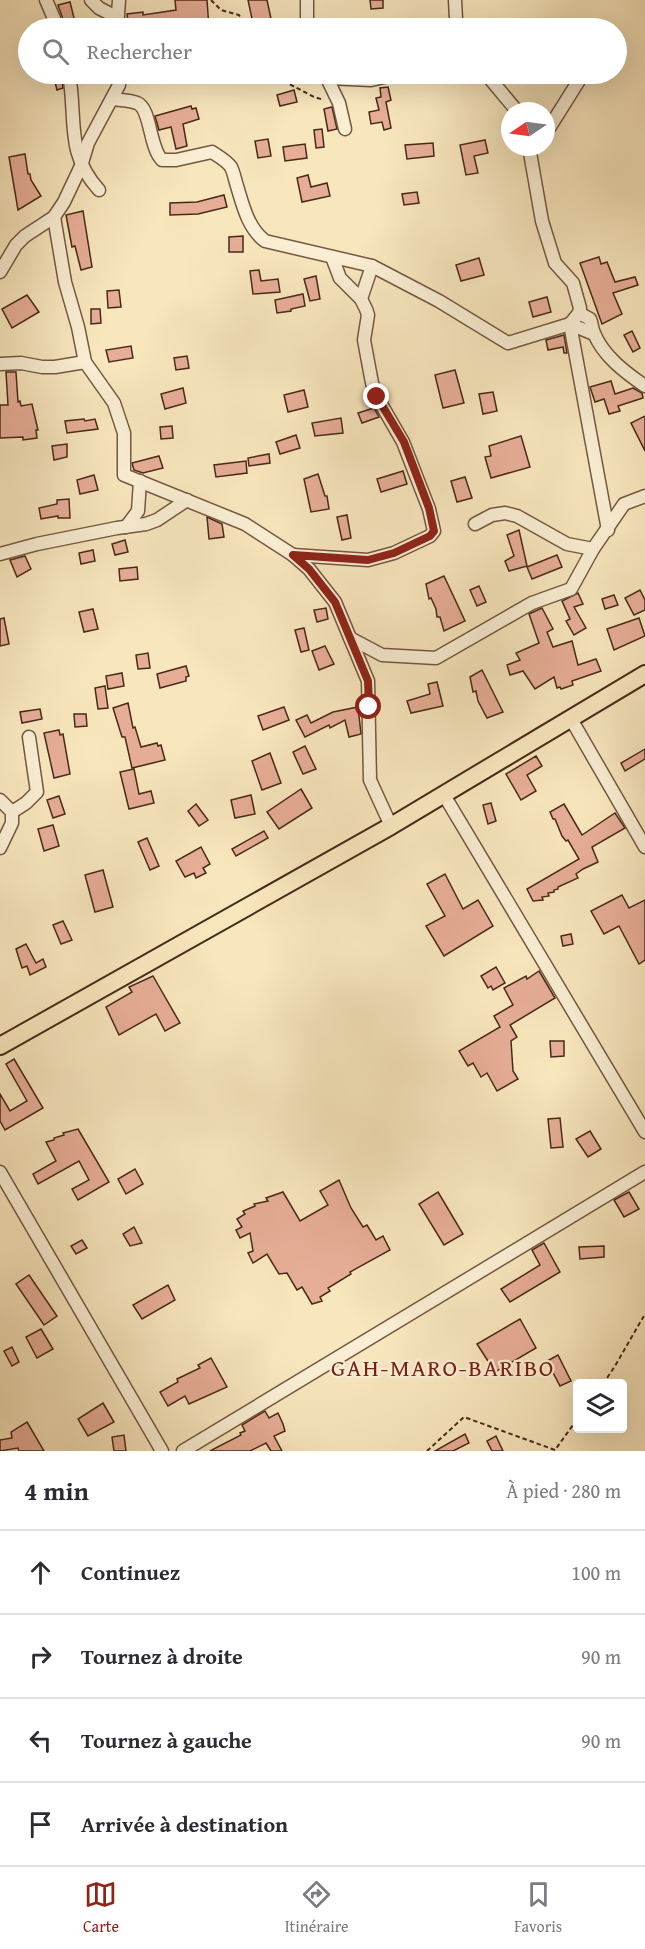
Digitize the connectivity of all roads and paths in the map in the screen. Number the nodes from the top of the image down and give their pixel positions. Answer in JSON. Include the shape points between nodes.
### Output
{"nodes":[{"id":1,"x":46,"y":0,"type":"edge"},
{"id":2,"x":91,"y":0,"type":"edge"},
{"id":3,"x":119,"y":0,"type":"edge"},
{"id":4,"x":211,"y":0,"type":"edge"},
{"id":5,"x":307,"y":0,"type":"edge"},
{"id":6,"x":455,"y":0,"type":"edge"},
{"id":7,"x":54,"y":18,"type":"edge"},
{"id":8,"x":112,"y":18,"type":"edge"},
{"id":9,"x":118,"y":18,"type":"edge"},
{"id":10,"x":241,"y":18,"type":"edge"},
{"id":11,"x":309,"y":18,"type":"edge"},
{"id":12,"x":456,"y":18,"type":"edge"},
{"id":13,"x":70,"y":84,"type":"edge"},
{"id":14,"x":119,"y":84,"type":"edge"},
{"id":15,"x":289,"y":84,"type":"edge"},
{"id":16,"x":330,"y":84,"type":"edge"},
{"id":17,"x":494,"y":84,"type":"edge"},
{"id":18,"x":577,"y":84,"type":"edge"},
{"id":19,"x":112,"y":99,"type":"junction"},
{"id":20,"x":509,"y":102,"type":"edge"},
{"id":21,"x":339,"y":103,"type":"junction"},
{"id":22,"x":555,"y":119,"type":"edge"},
{"id":23,"x":345,"y":129,"type":"dead end"},
{"id":24,"x":533,"y":156,"type":"edge"},
{"id":25,"x":81,"y":166,"type":"junction"},
{"id":26,"x":99,"y":190,"type":"dead end"},
{"id":27,"x":54,"y":217,"type":"junction"},
{"id":28,"x":332,"y":256,"type":"junction"},
{"id":29,"x":372,"y":266,"type":"junction"},
{"id":30,"x":0,"y":272,"type":"edge"},
{"id":31,"x":361,"y":298,"type":"junction"},
{"id":32,"x":579,"y":313,"type":"junction"},
{"id":33,"x":570,"y":324,"type":"junction"},
{"id":34,"x":594,"y":334,"type":"junction"},
{"id":35,"x":85,"y":362,"type":"junction"},
{"id":36,"x":0,"y":364,"type":"edge"},
{"id":37,"x":645,"y":386,"type":"edge"},
{"id":38,"x":140,"y":481,"type":"junction"},
{"id":39,"x":645,"y":496,"type":"edge"},
{"id":40,"x":187,"y":500,"type":"junction"},
{"id":41,"x":475,"y":524,"type":"dead end"},
{"id":42,"x":126,"y":527,"type":"junction"},
{"id":43,"x":608,"y":530,"type":"junction"},
{"id":44,"x":593,"y":549,"type":"junction"},
{"id":45,"x":0,"y":554,"type":"edge"},
{"id":46,"x":293,"y":555,"type":"junction"},
{"id":47,"x":350,"y":639,"type":"junction"},
{"id":48,"x":645,"y":674,"type":"edge"},
{"id":49,"x":571,"y":718,"type":"junction"},
{"id":50,"x":29,"y":737,"type":"dead end"},
{"id":51,"x":444,"y":795,"type":"junction"},
{"id":52,"x":0,"y":800,"type":"edge"},
{"id":53,"x":12,"y":812,"type":"junction"},
{"id":54,"x":391,"y":826,"type":"junction"},
{"id":55,"x":645,"y":846,"type":"edge"},
{"id":56,"x":0,"y":848,"type":"edge"},
{"id":57,"x":0,"y":1046,"type":"edge"},
{"id":58,"x":645,"y":1132,"type":"edge"},
{"id":59,"x":0,"y":1172,"type":"edge"},
{"id":60,"x":645,"y":1172,"type":"edge"},
{"id":61,"x":645,"y":1314,"type":"edge"},
{"id":62,"x":606,"y":1379,"type":"edge"},
{"id":63,"x":573,"y":1425,"type":"edge"},
{"id":64,"x":162,"y":1451,"type":"edge"},
{"id":65,"x":183,"y":1451,"type":"edge"},
{"id":66,"x":427,"y":1451,"type":"edge"}],
"edges":[{"from":1,"to":7,"type":"street"},
{"from":2,"to":8,"type":"street"},
{"from":3,"to":9,"type":"street"},
{"from":4,"to":10,"type":"path","via":[[221,10]]},
{"from":5,"to":11,"type":"street"},
{"from":6,"to":12,"type":"street"},
{"from":13,"to":25,"type":"street"},
{"from":14,"to":19,"type":"street"},
{"from":15,"to":21,"type":"path","via":[[314,97]]},
{"from":16,"to":21,"type":"street"},
{"from":17,"to":20,"type":"street"},
{"from":18,"to":22,"type":"street"},
{"from":19,"to":25,"type":"street","via":[[88,143]]},
{"from":19,"to":28,"type":"street","via":[[139,103],[144,109],[153,147],[162,160],[212,152],[225,161],[234,174],[247,216],[265,241]]},
{"from":21,"to":23,"type":"street"},
{"from":24,"to":32,"type":"street","via":[[542,221],[555,263],[573,282]]},
{"from":25,"to":26,"type":"street"},
{"from":25,"to":27,"type":"street"},
{"from":27,"to":30,"type":"street","via":[[20,241]]},
{"from":27,"to":35,"type":"street"},
{"from":28,"to":29,"type":"street"},
{"from":28,"to":31,"type":"street","via":[[340,278]]},
{"from":29,"to":31,"type":"street"},
{"from":29,"to":33,"type":"street","via":[[508,343]]},
{"from":31,"to":46,"type":"street","via":[[368,315],[364,340],[372,383],[404,442],[434,531],[368,560]]},
{"from":32,"to":33,"type":"street"},
{"from":32,"to":34,"type":"street","via":[[590,319]]},
{"from":33,"to":34,"type":"street"},
{"from":33,"to":43,"type":"street"},
{"from":34,"to":37,"type":"street","via":[[617,365]]},
{"from":35,"to":36,"type":"street","via":[[42,368]]},
{"from":35,"to":38,"type":"street","via":[[114,403],[124,433],[124,475]]},
{"from":38,"to":40,"type":"street"},
{"from":38,"to":42,"type":"street","via":[[138,511]]},
{"from":39,"to":43,"type":"street","via":[[624,504]]},
{"from":40,"to":42,"type":"street","via":[[158,520]]},
{"from":40,"to":46,"type":"street","via":[[245,524]]},
{"from":41,"to":44,"type":"street","via":[[505,513],[567,544]]},
{"from":42,"to":45,"type":"street"},
{"from":43,"to":44,"type":"street"},
{"from":44,"to":47,"type":"street","via":[[571,589],[532,603],[436,658],[382,655]]},
{"from":46,"to":47,"type":"street","via":[[335,602]]},
{"from":47,"to":54,"type":"street","via":[[368,681],[370,780]]},
{"from":48,"to":49,"type":"main road"},
{"from":49,"to":51,"type":"main road"},
{"from":49,"to":55,"type":"street"},
{"from":50,"to":53,"type":"street","via":[[38,792]]},
{"from":51,"to":54,"type":"main road"},
{"from":51,"to":58,"type":"street"},
{"from":52,"to":53,"type":"street"},
{"from":53,"to":56,"type":"street","via":[[12,823]]},
{"from":54,"to":57,"type":"main road"},
{"from":59,"to":64,"type":"street"},
{"from":60,"to":65,"type":"street"},
{"from":61,"to":62,"type":"path"},
{"from":63,"to":66,"type":"path","via":[[555,1450],[464,1417]]}]}
